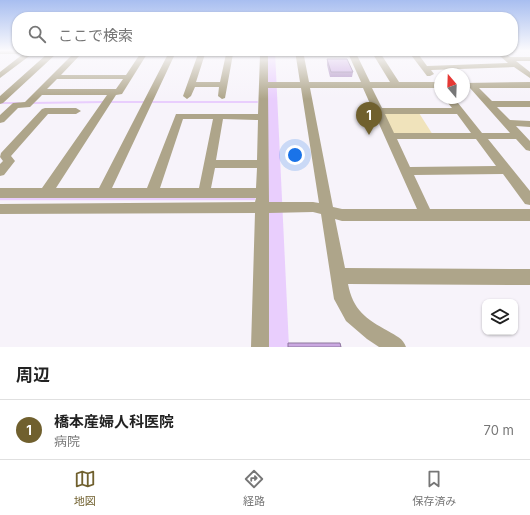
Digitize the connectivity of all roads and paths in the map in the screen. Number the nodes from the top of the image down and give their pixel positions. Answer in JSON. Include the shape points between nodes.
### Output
{"nodes":[{"id":1,"x":13,"y":66,"type":"edge"},
{"id":2,"x":41,"y":66,"type":"edge"},
{"id":3,"x":65,"y":66,"type":"edge"},
{"id":4,"x":136,"y":66,"type":"edge"},
{"id":5,"x":166,"y":66,"type":"edge"},
{"id":6,"x":197,"y":66,"type":"edge"},
{"id":7,"x":227,"y":66,"type":"edge"},
{"id":8,"x":266,"y":66,"type":"edge"},
{"id":9,"x":302,"y":66,"type":"edge"},
{"id":10,"x":358,"y":66,"type":"edge"},
{"id":11,"x":384,"y":66,"type":"edge"},
{"id":12,"x":479,"y":66,"type":"edge"},
{"id":13,"x":517,"y":66,"type":"edge"},
{"id":14,"x":425,"y":68,"type":"joint"},
{"id":15,"x":0,"y":76,"type":"edge"},
{"id":16,"x":530,"y":76,"type":"edge"},
{"id":17,"x":55,"y":77,"type":"junction"},
{"id":18,"x":129,"y":77,"type":"junction"},
{"id":19,"x":434,"y":79,"type":"edge"},
{"id":20,"x":191,"y":84,"type":"junction"},
{"id":21,"x":224,"y":84,"type":"junction"},
{"id":22,"x":268,"y":85,"type":"junction"},
{"id":23,"x":305,"y":85,"type":"junction"},
{"id":24,"x":396,"y":85,"type":"junction"},
{"id":25,"x":470,"y":85,"type":"edge"},
{"id":26,"x":366,"y":86,"type":"junction"},
{"id":27,"x":434,"y":86,"type":"edge"},
{"id":28,"x":530,"y":86,"type":"edge"},
{"id":29,"x":470,"y":87,"type":"edge"},
{"id":30,"x":40,"y":92,"type":"junction"},
{"id":31,"x":113,"y":93,"type":"junction"},
{"id":32,"x":187,"y":96,"type":"dead end"},
{"id":33,"x":222,"y":96,"type":"dead end"},
{"id":34,"x":0,"y":100,"type":"edge"},
{"id":35,"x":453,"y":104,"type":"edge"},
{"id":36,"x":489,"y":104,"type":"junction"},
{"id":37,"x":530,"y":104,"type":"edge"},
{"id":38,"x":76,"y":111,"type":"dead end"},
{"id":39,"x":378,"y":111,"type":"junction"},
{"id":40,"x":459,"y":112,"type":"junction"},
{"id":41,"x":220,"y":116,"type":"junction"},
{"id":42,"x":263,"y":116,"type":"junction"},
{"id":43,"x":0,"y":120,"type":"edge"},
{"id":44,"x":507,"y":123,"type":"junction"},
{"id":45,"x":530,"y":124,"type":"edge"},
{"id":46,"x":389,"y":136,"type":"junction"},
{"id":47,"x":479,"y":136,"type":"junction"},
{"id":48,"x":519,"y":136,"type":"junction"},
{"id":49,"x":530,"y":147,"type":"edge"},
{"id":50,"x":210,"y":164,"type":"junction"},
{"id":51,"x":262,"y":164,"type":"junction"},
{"id":52,"x":506,"y":170,"type":"junction"},
{"id":53,"x":406,"y":171,"type":"junction"},
{"id":54,"x":0,"y":172,"type":"edge"},
{"id":55,"x":0,"y":193,"type":"edge"},
{"id":56,"x":46,"y":193,"type":"junction"},
{"id":57,"x":103,"y":193,"type":"junction"},
{"id":58,"x":152,"y":193,"type":"junction"},
{"id":59,"x":204,"y":193,"type":"junction"},
{"id":60,"x":530,"y":200,"type":"edge"},
{"id":61,"x":266,"y":204,"type":"junction"},
{"id":62,"x":0,"y":209,"type":"edge"},
{"id":63,"x":328,"y":212,"type":"junction"},
{"id":64,"x":426,"y":215,"type":"junction"},
{"id":65,"x":530,"y":215,"type":"edge"},
{"id":66,"x":338,"y":276,"type":"junction"},
{"id":67,"x":530,"y":276,"type":"edge"},
{"id":68,"x":260,"y":347,"type":"edge"},
{"id":69,"x":398,"y":347,"type":"edge"}],
"edges":[{"from":1,"to":15,"type":"street"},
{"from":2,"to":34,"type":"street"},
{"from":3,"to":17,"type":"street"},
{"from":4,"to":18,"type":"street"},
{"from":5,"to":57,"type":"street"},
{"from":6,"to":20,"type":"street"},
{"from":7,"to":21,"type":"street"},
{"from":8,"to":22,"type":"street"},
{"from":9,"to":23,"type":"street"},
{"from":10,"to":26,"type":"street"},
{"from":11,"to":24,"type":"street"},
{"from":12,"to":14,"type":"street"},
{"from":13,"to":16,"type":"street"},
{"from":14,"to":19,"type":"street"},
{"from":17,"to":18,"type":"street"},
{"from":17,"to":30,"type":"street"},
{"from":18,"to":31,"type":"street","via":[[119,92]]},
{"from":20,"to":21,"type":"street"},
{"from":20,"to":32,"type":"street"},
{"from":21,"to":33,"type":"street"},
{"from":22,"to":23,"type":"street"},
{"from":22,"to":42,"type":"street"},
{"from":23,"to":26,"type":"street"},
{"from":23,"to":63,"type":"street"},
{"from":24,"to":26,"type":"street"},
{"from":24,"to":27,"type":"street"},
{"from":25,"to":28,"type":"street"},
{"from":26,"to":39,"type":"street"},
{"from":29,"to":36,"type":"street"},
{"from":30,"to":31,"type":"street"},
{"from":30,"to":43,"type":"street","via":[[29,102],[16,105]]},
{"from":31,"to":56,"type":"street"},
{"from":35,"to":40,"type":"street"},
{"from":36,"to":37,"type":"street"},
{"from":36,"to":44,"type":"street"},
{"from":38,"to":54,"type":"street","via":[[45,111],[4,156],[9,161]]},
{"from":39,"to":40,"type":"street"},
{"from":39,"to":46,"type":"street"},
{"from":40,"to":47,"type":"street"},
{"from":41,"to":42,"type":"street"},
{"from":41,"to":50,"type":"street"},
{"from":41,"to":58,"type":"street","via":[[179,116]]},
{"from":42,"to":51,"type":"street"},
{"from":44,"to":45,"type":"street"},
{"from":44,"to":48,"type":"street"},
{"from":46,"to":47,"type":"street"},
{"from":46,"to":53,"type":"street"},
{"from":47,"to":48,"type":"street"},
{"from":47,"to":52,"type":"street"},
{"from":48,"to":49,"type":"street"},
{"from":50,"to":51,"type":"street"},
{"from":50,"to":59,"type":"street"},
{"from":51,"to":61,"type":"street"},
{"from":52,"to":53,"type":"street"},
{"from":52,"to":60,"type":"street"},
{"from":53,"to":64,"type":"street"},
{"from":55,"to":56,"type":"street"},
{"from":56,"to":57,"type":"street"},
{"from":57,"to":58,"type":"street"},
{"from":58,"to":59,"type":"street"},
{"from":59,"to":61,"type":"street"},
{"from":61,"to":62,"type":"street"},
{"from":61,"to":63,"type":"street","via":[[313,207]]},
{"from":61,"to":68,"type":"street"},
{"from":63,"to":64,"type":"street","via":[[342,215]]},
{"from":63,"to":66,"type":"street"},
{"from":64,"to":65,"type":"street"},
{"from":66,"to":67,"type":"street"},
{"from":66,"to":69,"type":"street","via":[[342,300],[351,316]]}]}
